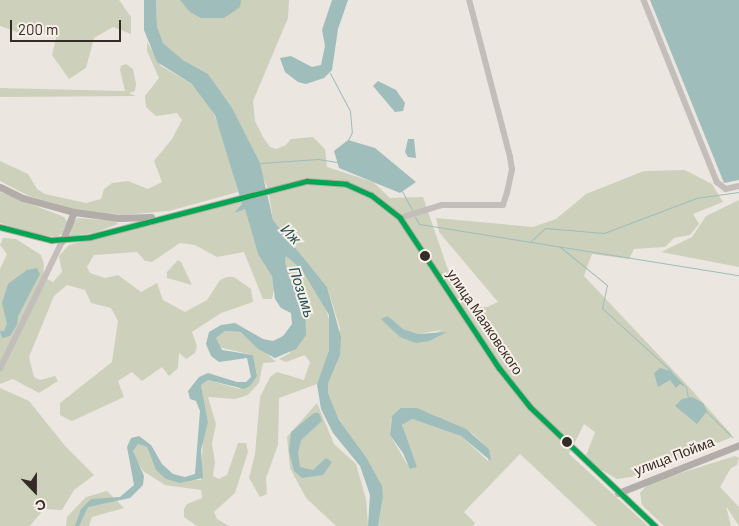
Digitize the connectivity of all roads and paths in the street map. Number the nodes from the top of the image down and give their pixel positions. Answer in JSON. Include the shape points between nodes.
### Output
{"nodes":[{"id":1,"x":469,"y":0,"type":"edge"},
{"id":2,"x":644,"y":0,"type":"edge"},
{"id":3,"x":739,"y":186,"type":"edge"},
{"id":4,"x":0,"y":187,"type":"edge"},
{"id":5,"x":74,"y":212,"type":"junction"},
{"id":6,"x":181,"y":212,"type":"junction"},
{"id":7,"x":400,"y":218,"type":"junction"},
{"id":8,"x":0,"y":226,"type":"edge"},
{"id":9,"x":62,"y":240,"type":"junction"},
{"id":10,"x":0,"y":369,"type":"edge"},
{"id":11,"x":739,"y":445,"type":"edge"},
{"id":12,"x":618,"y":493,"type":"junction"},
{"id":13,"x":655,"y":526,"type":"edge"}],
"edges":[{"from":1,"to":7,"type":"street","via":[[510,158],[512,170],[507,194],[503,204],[442,204]]},
{"from":2,"to":3,"type":"street","via":[[717,182],[726,189]]},
{"from":4,"to":5,"type":"main road","via":[[23,198]]},
{"from":5,"to":6,"type":"main road","via":[[133,218]]},
{"from":5,"to":9,"type":"main road"},
{"from":6,"to":7,"type":"main road","name":"улица Маяковского","via":[[276,187],[317,180],[346,184],[371,195]]},
{"from":6,"to":9,"type":"main road","via":[[90,237]]},
{"from":7,"to":12,"type":"main road","name":"улица Маяковского","via":[[515,389],[548,426]]},
{"from":8,"to":9,"type":"main road","via":[[34,237]]},
{"from":9,"to":10,"type":"street"},
{"from":11,"to":12,"type":"main road","name":"улица Пойма"},
{"from":12,"to":13,"type":"main road","name":"улица Маяковского"}]}
